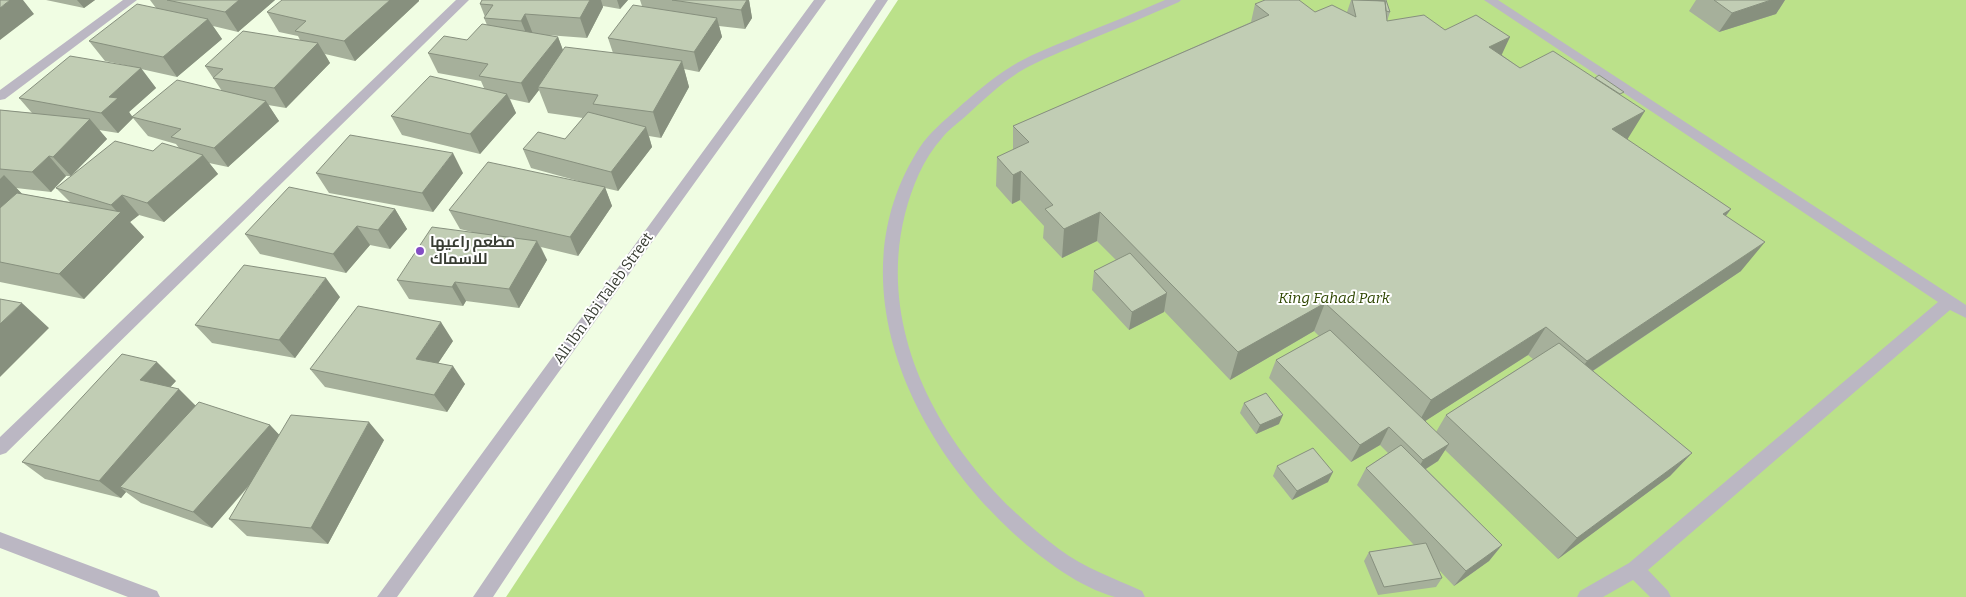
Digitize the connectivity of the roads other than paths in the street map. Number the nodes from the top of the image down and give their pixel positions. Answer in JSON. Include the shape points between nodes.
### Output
{"nodes":[{"id":1,"x":131,"y":0,"type":"edge"},
{"id":2,"x":463,"y":0,"type":"edge"},
{"id":3,"x":820,"y":0,"type":"edge"},
{"id":4,"x":882,"y":0,"type":"edge"},
{"id":5,"x":1175,"y":0,"type":"edge"},
{"id":6,"x":1490,"y":0,"type":"edge"},
{"id":7,"x":0,"y":96,"type":"edge"},
{"id":8,"x":1949,"y":302,"type":"junction"},
{"id":9,"x":1966,"y":312,"type":"edge"},
{"id":10,"x":0,"y":448,"type":"edge"},
{"id":11,"x":0,"y":540,"type":"edge"},
{"id":12,"x":1635,"y":569,"type":"junction"},
{"id":13,"x":151,"y":597,"type":"edge"},
{"id":14,"x":386,"y":597,"type":"edge"},
{"id":15,"x":482,"y":597,"type":"edge"},
{"id":16,"x":1136,"y":597,"type":"edge"},
{"id":17,"x":1586,"y":597,"type":"edge"},
{"id":18,"x":1662,"y":597,"type":"edge"}],
"edges":[{"from":1,"to":7,"type":"street"},
{"from":2,"to":10,"type":"street"},
{"from":3,"to":14,"type":"street","name":"Ali Ibn Abi Taleb Street"},
{"from":4,"to":15,"type":"street"},
{"from":5,"to":16,"type":"street","via":[[1017,68],[991,86],[934,137],[915,168],[902,200],[893,236],[889,274],[892,314],[902,356],[919,399],[943,442],[976,484],[1016,525],[1063,563]]},
{"from":6,"to":8,"type":"street"},
{"from":8,"to":9,"type":"street"},
{"from":8,"to":12,"type":"street"},
{"from":11,"to":13,"type":"street"},
{"from":12,"to":17,"type":"street"},
{"from":12,"to":18,"type":"street"}]}
